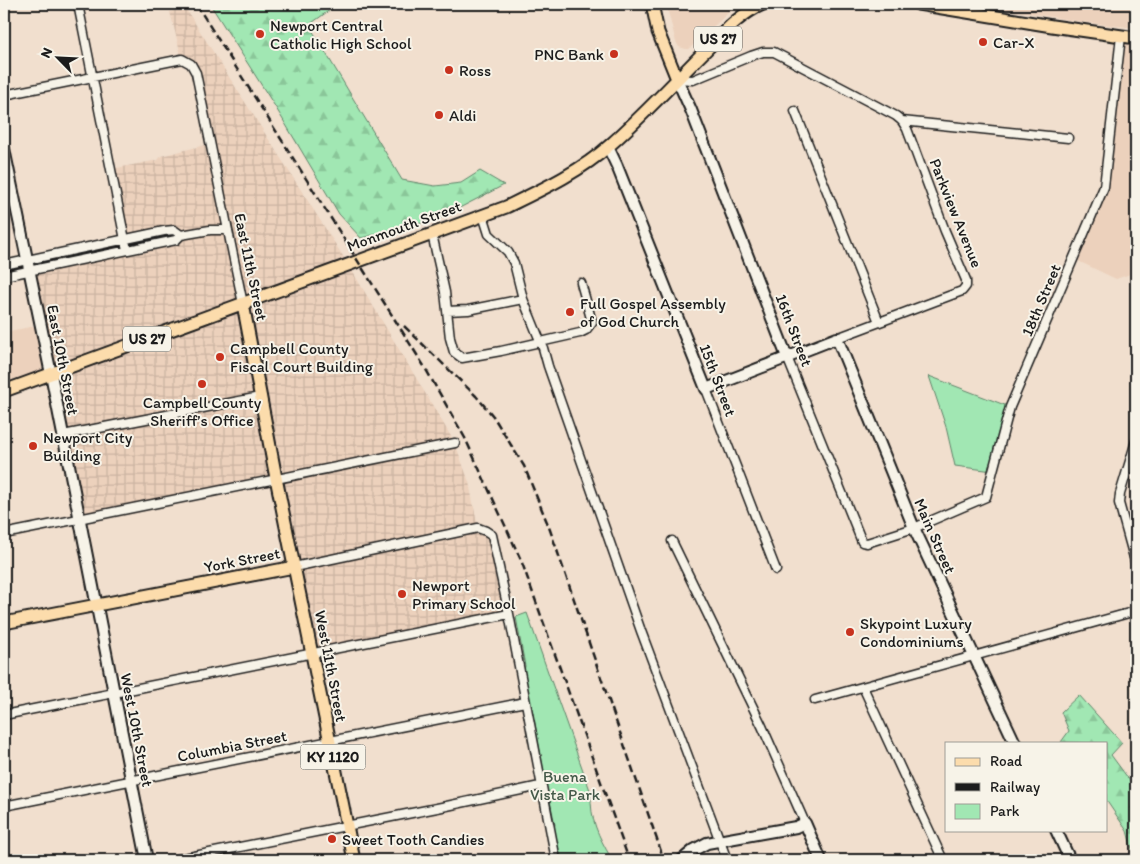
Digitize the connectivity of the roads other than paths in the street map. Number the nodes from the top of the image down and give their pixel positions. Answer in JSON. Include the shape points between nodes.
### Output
{"nodes":[{"id":1,"x":78,"y":4,"type":"edge"},
{"id":2,"x":652,"y":4,"type":"edge"},
{"id":3,"x":763,"y":4,"type":"edge"},
{"id":4,"x":913,"y":4,"type":"edge"},
{"id":5,"x":918,"y":4,"type":"edge"},
{"id":6,"x":1004,"y":18,"type":"junction"},
{"id":7,"x":1121,"y":36,"type":"junction"},
{"id":8,"x":1136,"y":38,"type":"edge"},
{"id":9,"x":93,"y":77,"type":"junction"},
{"id":10,"x":677,"y":79,"type":"junction"},
{"id":11,"x":4,"y":95,"type":"edge"},
{"id":12,"x":794,"y":111,"type":"dead end"},
{"id":13,"x":902,"y":120,"type":"junction"},
{"id":14,"x":1068,"y":138,"type":"dead end"},
{"id":15,"x":608,"y":147,"type":"junction"},
{"id":16,"x":4,"y":149,"type":"edge"},
{"id":17,"x":482,"y":215,"type":"junction"},
{"id":18,"x":227,"y":230,"type":"junction"},
{"id":19,"x":181,"y":234,"type":"junction"},
{"id":20,"x":432,"y":234,"type":"junction"},
{"id":21,"x":125,"y":239,"type":"junction"},
{"id":22,"x":127,"y":250,"type":"junction"},
{"id":23,"x":27,"y":260,"type":"junction"},
{"id":24,"x":4,"y":265,"type":"edge"},
{"id":25,"x":30,"y":271,"type":"junction"},
{"id":26,"x":4,"y":276,"type":"edge"},
{"id":27,"x":581,"y":283,"type":"dead end"},
{"id":28,"x":523,"y":298,"type":"junction"},
{"id":29,"x":243,"y":304,"type":"junction"},
{"id":30,"x":447,"y":311,"type":"junction"},
{"id":31,"x":879,"y":322,"type":"junction"},
{"id":32,"x":837,"y":338,"type":"junction"},
{"id":33,"x":540,"y":342,"type":"junction"},
{"id":34,"x":787,"y":357,"type":"junction"},
{"id":35,"x":51,"y":374,"type":"junction"},
{"id":36,"x":706,"y":389,"type":"junction"},
{"id":37,"x":4,"y":391,"type":"edge"},
{"id":38,"x":260,"y":397,"type":"junction"},
{"id":39,"x":63,"y":435,"type":"junction"},
{"id":40,"x":1136,"y":441,"type":"edge"},
{"id":41,"x":455,"y":443,"type":"dead end"},
{"id":42,"x":276,"y":478,"type":"junction"},
{"id":43,"x":79,"y":519,"type":"junction"},
{"id":44,"x":914,"y":528,"type":"junction"},
{"id":45,"x":4,"y":534,"type":"edge"},
{"id":46,"x":672,"y":541,"type":"dead end"},
{"id":47,"x":1136,"y":565,"type":"edge"},
{"id":48,"x":294,"y":567,"type":"junction"},
{"id":49,"x":776,"y":570,"type":"dead end"},
{"id":50,"x":96,"y":606,"type":"junction"},
{"id":51,"x":1136,"y":610,"type":"edge"},
{"id":52,"x":509,"y":614,"type":"junction"},
{"id":53,"x":4,"y":623,"type":"edge"},
{"id":54,"x":312,"y":654,"type":"junction"},
{"id":55,"x":974,"y":657,"type":"junction"},
{"id":56,"x":863,"y":687,"type":"junction"},
{"id":57,"x":114,"y":692,"type":"junction"},
{"id":58,"x":815,"y":700,"type":"dead end"},
{"id":59,"x":525,"y":702,"type":"junction"},
{"id":60,"x":4,"y":715,"type":"edge"},
{"id":61,"x":329,"y":740,"type":"junction"},
{"id":62,"x":1015,"y":742,"type":"edge"},
{"id":63,"x":132,"y":780,"type":"junction"},
{"id":64,"x":540,"y":786,"type":"junction"},
{"id":65,"x":4,"y":806,"type":"edge"},
{"id":66,"x":805,"y":823,"type":"junction"},
{"id":67,"x":347,"y":826,"type":"junction"},
{"id":68,"x":1057,"y":832,"type":"edge"},
{"id":69,"x":721,"y":841,"type":"junction"},
{"id":70,"x":147,"y":860,"type":"edge"},
{"id":71,"x":174,"y":860,"type":"edge"},
{"id":72,"x":354,"y":860,"type":"edge"},
{"id":73,"x":556,"y":860,"type":"edge"},
{"id":74,"x":682,"y":860,"type":"edge"},
{"id":75,"x":727,"y":860,"type":"edge"},
{"id":76,"x":822,"y":860,"type":"edge"},
{"id":77,"x":943,"y":860,"type":"edge"},
{"id":78,"x":1070,"y":860,"type":"edge"}],
"edges":[{"from":1,"to":9,"type":"street"},
{"from":2,"to":10,"type":"main road","via":[[658,32]]},
{"from":3,"to":10,"type":"main road","name":"Monmouth Street","number":"US 27","via":[[739,20]]},
{"from":4,"to":6,"type":"main road","via":[[924,12],[993,22]]},
{"from":5,"to":6,"type":"main road"},
{"from":6,"to":7,"type":"main road"},
{"from":7,"to":8,"type":"main road"},
{"from":7,"to":44,"type":"street","name":"18th Street","via":[[1104,187],[1010,408],[987,494],[983,499]]},
{"from":9,"to":11,"type":"street"},
{"from":9,"to":18,"type":"street","name":"East 11th Street","via":[[182,59],[191,64],[196,73]]},
{"from":9,"to":21,"type":"street"},
{"from":10,"to":13,"type":"street","via":[[693,80],[751,56],[774,52]]},
{"from":10,"to":15,"type":"main road","name":"Monmouth Street","number":"US 27"},
{"from":10,"to":34,"type":"street","name":"16th Street"},
{"from":12,"to":31,"type":"street"},
{"from":13,"to":14,"type":"street"},
{"from":13,"to":31,"type":"street","name":"Parkview Avenue","via":[[967,283],[962,292]]},
{"from":15,"to":17,"type":"main road","name":"Monmouth Street","number":"US 27","via":[[555,182],[506,207]]},
{"from":15,"to":36,"type":"street","name":"15th Street"},
{"from":16,"to":23,"type":"street","name":"East 10th Street"},
{"from":17,"to":20,"type":"main road","name":"Monmouth Street","number":"US 27"},
{"from":17,"to":28,"type":"street","via":[[489,234],[508,252],[514,263]]},
{"from":18,"to":19,"type":"street"},
{"from":18,"to":29,"type":"street","name":"East 11th Street"},
{"from":19,"to":21,"type":"street","via":[[174,230]]},
{"from":19,"to":22,"type":"street","via":[[176,240]]},
{"from":20,"to":29,"type":"main road","name":"Monmouth Street","number":"US 27"},
{"from":20,"to":30,"type":"street"},
{"from":21,"to":22,"type":"street"},
{"from":21,"to":23,"type":"street"},
{"from":22,"to":25,"type":"street"},
{"from":23,"to":24,"type":"street"},
{"from":23,"to":25,"type":"street","name":"East 10th Street"},
{"from":25,"to":26,"type":"street"},
{"from":25,"to":35,"type":"street","name":"East 10th Street"},
{"from":27,"to":33,"type":"street","via":[[592,322],[580,333]]},
{"from":28,"to":30,"type":"street","via":[[468,310]]},
{"from":28,"to":33,"type":"street"},
{"from":29,"to":35,"type":"main road","name":"Monmouth Street","number":"US 27"},
{"from":29,"to":38,"type":"main road","name":"East 11th Street"},
{"from":30,"to":33,"type":"street","via":[[450,338],[458,356],[465,358]]},
{"from":31,"to":32,"type":"street","name":"Parkview Avenue"},
{"from":32,"to":34,"type":"street","name":"Parkview Avenue"},
{"from":32,"to":44,"type":"street","name":"Main Street"},
{"from":33,"to":69,"type":"street","via":[[646,646]]},
{"from":34,"to":36,"type":"street","name":"Parkview Avenue"},
{"from":34,"to":44,"type":"street","name":"16th Street","via":[[862,542]]},
{"from":35,"to":37,"type":"main road","name":"Monmouth Street","number":"US 27"},
{"from":35,"to":39,"type":"street","name":"East 10th Street"},
{"from":36,"to":49,"type":"street","name":"15th Street"},
{"from":38,"to":39,"type":"street"},
{"from":38,"to":42,"type":"main road","name":"East 11th Street"},
{"from":39,"to":43,"type":"street","name":"East 10th Street"},
{"from":40,"to":47,"type":"street","via":[[1119,503]]},
{"from":41,"to":42,"type":"street"},
{"from":42,"to":43,"type":"street"},
{"from":42,"to":48,"type":"main road","name":"East 11th Street"},
{"from":43,"to":45,"type":"street"},
{"from":43,"to":50,"type":"street","name":"East 10th Street"},
{"from":44,"to":55,"type":"street","name":"Main Street"},
{"from":46,"to":66,"type":"street"},
{"from":48,"to":50,"type":"main road","name":"York Street"},
{"from":48,"to":52,"type":"street","name":"York Street","via":[[478,528],[492,535]]},
{"from":48,"to":54,"type":"main road","name":"West 11th Street","number":"KY 1120"},
{"from":50,"to":53,"type":"main road","name":"York Street"},
{"from":50,"to":57,"type":"street","name":"West 10th Street"},
{"from":51,"to":55,"type":"street"},
{"from":52,"to":54,"type":"street"},
{"from":52,"to":59,"type":"street"},
{"from":54,"to":57,"type":"street"},
{"from":54,"to":61,"type":"main road","name":"West 11th Street","number":"KY 1120"},
{"from":55,"to":56,"type":"street"},
{"from":55,"to":62,"type":"street","name":"Main Street"},
{"from":56,"to":58,"type":"street"},
{"from":56,"to":77,"type":"street"},
{"from":57,"to":60,"type":"street"},
{"from":57,"to":63,"type":"street","name":"West 10th Street"},
{"from":59,"to":61,"type":"street","name":"Columbia Street"},
{"from":59,"to":64,"type":"street"},
{"from":61,"to":63,"type":"street","name":"Columbia Street"},
{"from":61,"to":67,"type":"main road","name":"West 11th Street","number":"KY 1120"},
{"from":63,"to":65,"type":"street","name":"Columbia Street"},
{"from":63,"to":70,"type":"street","name":"West 10th Street"},
{"from":64,"to":67,"type":"street"},
{"from":64,"to":73,"type":"street"},
{"from":66,"to":69,"type":"street"},
{"from":66,"to":76,"type":"street"},
{"from":67,"to":71,"type":"street"},
{"from":67,"to":72,"type":"main road","name":"West 11th Street","number":"KY 1120"},
{"from":68,"to":78,"type":"street"},
{"from":69,"to":74,"type":"street","via":[[694,850]]},
{"from":69,"to":75,"type":"street"}]}
